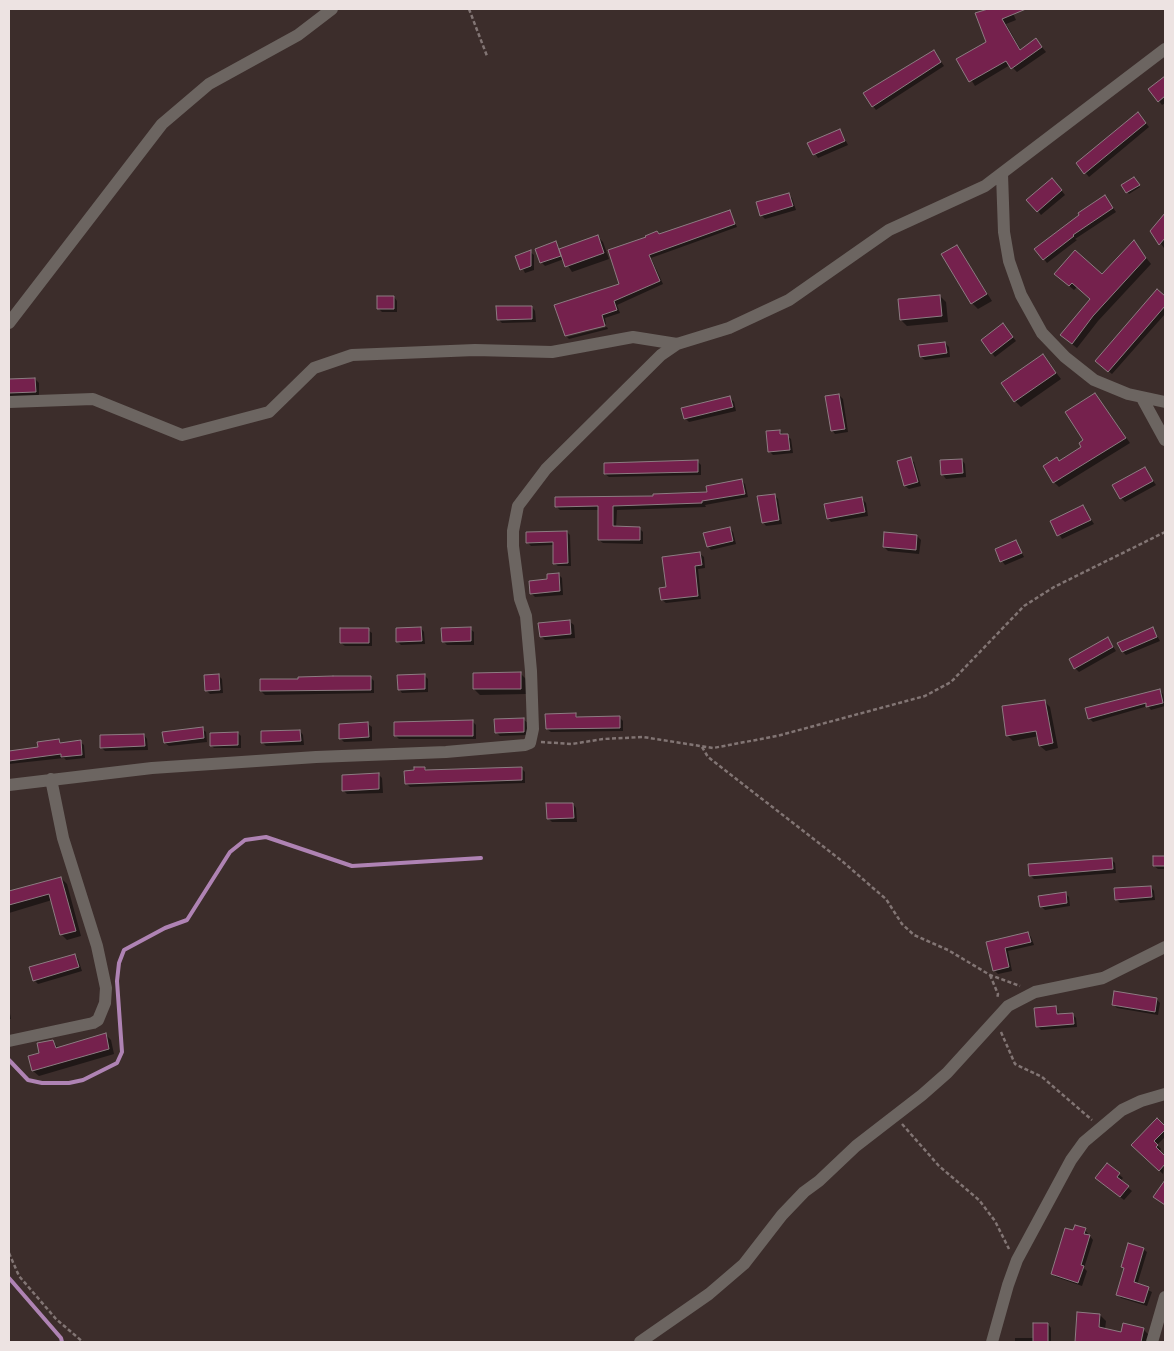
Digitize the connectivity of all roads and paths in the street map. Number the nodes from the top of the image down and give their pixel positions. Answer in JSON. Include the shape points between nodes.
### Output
{"nodes":[{"id":1,"x":332,"y":9,"type":"edge"},
{"id":2,"x":469,"y":9,"type":"edge"},
{"id":3,"x":1165,"y":49,"type":"edge"},
{"id":4,"x":487,"y":56,"type":"dead end"},
{"id":5,"x":1002,"y":174,"type":"junction"},
{"id":6,"x":9,"y":323,"type":"edge"},
{"id":7,"x":677,"y":344,"type":"junction"},
{"id":8,"x":1142,"y":398,"type":"junction"},
{"id":9,"x":9,"y":402,"type":"edge"},
{"id":10,"x":1165,"y":402,"type":"edge"},
{"id":11,"x":1165,"y":440,"type":"edge"},
{"id":12,"x":1165,"y":532,"type":"edge"},
{"id":13,"x":533,"y":738,"type":"junction"},
{"id":14,"x":702,"y":747,"type":"junction"},
{"id":15,"x":51,"y":779,"type":"junction"},
{"id":16,"x":9,"y":785,"type":"edge"},
{"id":17,"x":1165,"y":947,"type":"edge"},
{"id":18,"x":990,"y":975,"type":"junction"},
{"id":19,"x":1035,"y":992,"type":"junction"},
{"id":20,"x":997,"y":1018,"type":"junction"},
{"id":21,"x":9,"y":1041,"type":"edge"},
{"id":22,"x":1165,"y":1094,"type":"edge"},
{"id":23,"x":896,"y":1118,"type":"junction"},
{"id":24,"x":1100,"y":1127,"type":"junction"},
{"id":25,"x":9,"y":1253,"type":"edge"},
{"id":26,"x":1017,"y":1260,"type":"junction"},
{"id":27,"x":1165,"y":1297,"type":"edge"},
{"id":28,"x":83,"y":1342,"type":"edge"},
{"id":29,"x":640,"y":1342,"type":"edge"},
{"id":30,"x":992,"y":1342,"type":"edge"},
{"id":31,"x":1152,"y":1342,"type":"edge"}],
"edges":[{"from":1,"to":6,"type":"street","via":[[298,35],[209,84],[162,124]]},
{"from":2,"to":4,"type":"path"},
{"from":3,"to":5,"type":"street"},
{"from":5,"to":7,"type":"street","via":[[984,186],[888,230],[789,300],[729,328]]},
{"from":5,"to":8,"type":"street","via":[[1007,253],[1020,295],[1034,321],[1065,357],[1094,380]]},
{"from":7,"to":9,"type":"street","via":[[633,338],[552,352],[476,350],[352,355],[314,368],[269,412],[182,435],[94,399]]},
{"from":7,"to":13,"type":"street","via":[[661,355],[546,468],[518,506],[513,546],[520,598],[526,616]]},
{"from":8,"to":10,"type":"street"},
{"from":8,"to":11,"type":"street"},
{"from":12,"to":14,"type":"path","via":[[1062,582],[1024,606],[962,672],[940,689],[777,736],[732,746]]},
{"from":13,"to":14,"type":"path","via":[[544,743],[572,744],[643,737]]},
{"from":13,"to":15,"type":"street","via":[[525,745],[446,752],[152,768]]},
{"from":14,"to":18,"type":"path","via":[[708,758],[874,888],[914,935],[948,950]]},
{"from":15,"to":16,"type":"street"},
{"from":15,"to":21,"type":"street","via":[[63,838],[98,946],[106,988],[105,1003],[98,1020],[93,1023]]},
{"from":17,"to":19,"type":"street","via":[[1103,978]]},
{"from":18,"to":19,"type":"path"},
{"from":18,"to":20,"type":"path","via":[[998,994]]},
{"from":19,"to":20,"type":"street","via":[[1008,1006]]},
{"from":20,"to":23,"type":"street","via":[[947,1072]]},
{"from":20,"to":24,"type":"path","via":[[1015,1064],[1042,1077]]},
{"from":22,"to":24,"type":"street","via":[[1122,1110]]},
{"from":23,"to":26,"type":"path","via":[[940,1166],[979,1200]]},
{"from":23,"to":29,"type":"street","via":[[856,1146],[804,1192],[744,1264],[709,1294]]},
{"from":24,"to":26,"type":"street","via":[[1084,1142],[1060,1178]]},
{"from":25,"to":28,"type":"path","via":[[19,1276],[56,1319]]},
{"from":26,"to":30,"type":"street"},
{"from":27,"to":31,"type":"street"}]}
